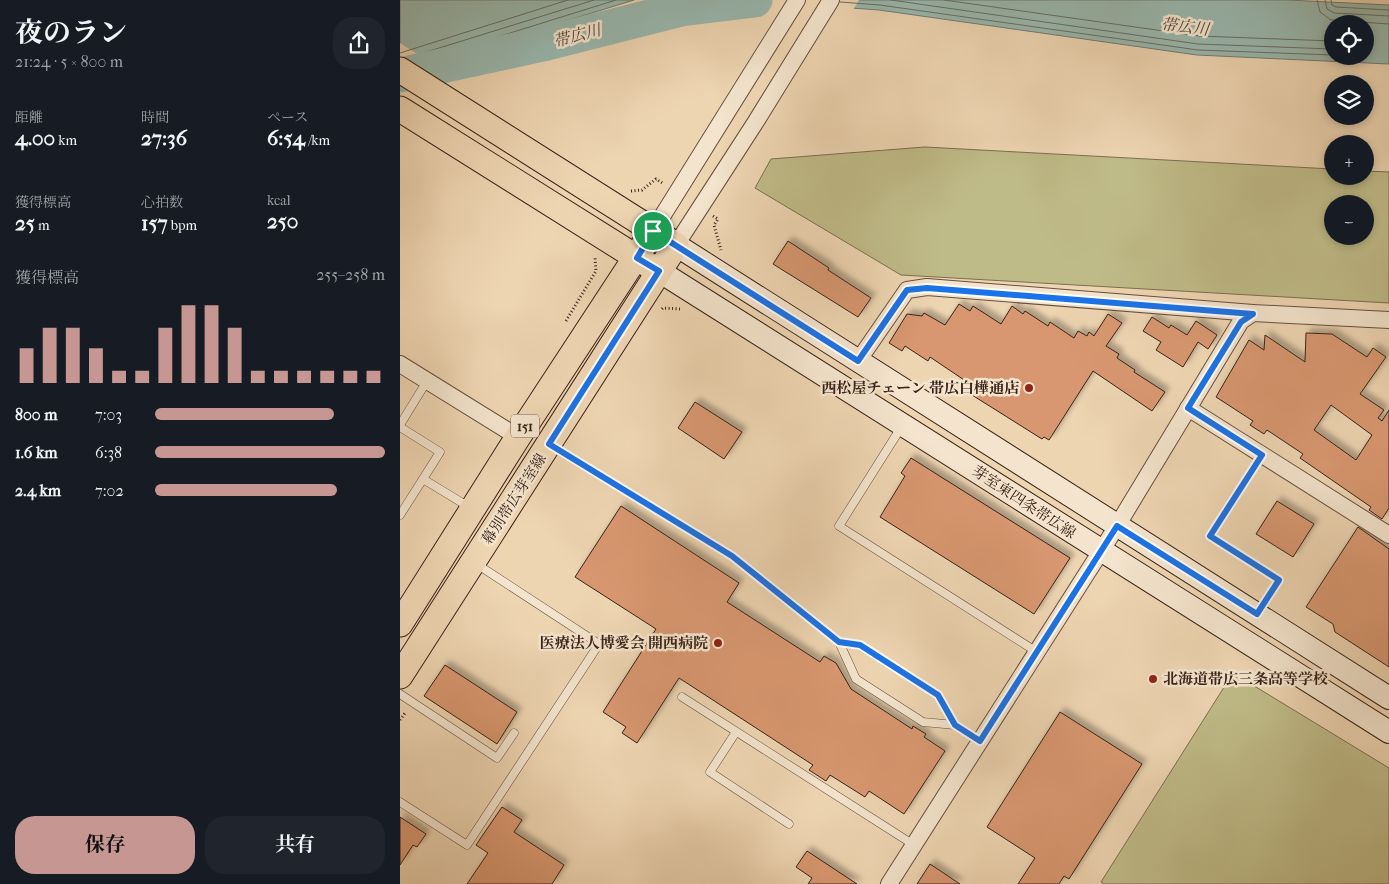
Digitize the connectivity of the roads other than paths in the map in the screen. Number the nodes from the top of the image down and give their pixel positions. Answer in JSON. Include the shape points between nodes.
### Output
{"nodes":[{"id":1,"x":797,"y":0,"type":"edge"},
{"id":2,"x":831,"y":0,"type":"edge"},
{"id":3,"x":400,"y":70,"type":"edge"},
{"id":4,"x":400,"y":109,"type":"edge"},
{"id":5,"x":653,"y":231,"type":"junction"},
{"id":6,"x":676,"y":245,"type":"junction"},
{"id":7,"x":637,"y":258,"type":"junction"},
{"id":8,"x":659,"y":271,"type":"junction"},
{"id":9,"x":1253,"y":314,"type":"junction"},
{"id":10,"x":1389,"y":320,"type":"edge"},
{"id":11,"x":858,"y":361,"type":"junction"},
{"id":12,"x":400,"y":364,"type":"edge"},
{"id":13,"x":427,"y":381,"type":"junction"},
{"id":14,"x":1188,"y":408,"type":"junction"},
{"id":15,"x":903,"y":425,"type":"junction"},
{"id":16,"x":400,"y":426,"type":"edge"},
{"id":17,"x":518,"y":437,"type":"junction"},
{"id":18,"x":549,"y":444,"type":"junction"},
{"id":19,"x":1262,"y":455,"type":"junction"},
{"id":20,"x":423,"y":479,"type":"junction"},
{"id":21,"x":472,"y":510,"type":"junction"},
{"id":22,"x":400,"y":515,"type":"edge"},
{"id":23,"x":1117,"y":526,"type":"junction"},
{"id":24,"x":1389,"y":535,"type":"edge"},
{"id":25,"x":1101,"y":551,"type":"junction"},
{"id":26,"x":473,"y":562,"type":"junction"},
{"id":27,"x":1257,"y":614,"type":"junction"},
{"id":28,"x":400,"y":624,"type":"edge"},
{"id":29,"x":839,"y":642,"type":"junction"},
{"id":30,"x":1037,"y":652,"type":"junction"},
{"id":31,"x":400,"y":676,"type":"edge"},
{"id":32,"x":400,"y":694,"type":"edge"},
{"id":33,"x":682,"y":697,"type":"dead end"},
{"id":34,"x":1389,"y":698,"type":"edge"},
{"id":35,"x":955,"y":725,"type":"junction"},
{"id":36,"x":736,"y":732,"type":"junction"},
{"id":37,"x":1389,"y":732,"type":"edge"},
{"id":38,"x":514,"y":733,"type":"dead end"},
{"id":39,"x":980,"y":741,"type":"junction"},
{"id":40,"x":400,"y":802,"type":"edge"},
{"id":41,"x":789,"y":824,"type":"dead end"},
{"id":42,"x":914,"y":845,"type":"junction"},
{"id":43,"x":890,"y":884,"type":"edge"}],
"edges":[{"from":1,"to":5,"type":"street"},
{"from":2,"to":6,"type":"street"},
{"from":3,"to":5,"type":"main road"},
{"from":4,"to":7,"type":"main road"},
{"from":5,"to":6,"type":"main road"},
{"from":5,"to":7,"type":"main road","name":"幕別帯広芽室線","number":"151"},
{"from":6,"to":8,"type":"main road","name":"幕別帯広芽室線","number":"151"},
{"from":6,"to":11,"type":"main road","name":"芽室東四条帯広線"},
{"from":7,"to":8,"type":"main road"},
{"from":7,"to":17,"type":"main road","name":"幕別帯広芽室線","number":"151"},
{"from":8,"to":15,"type":"main road","name":"芽室東四条帯広線"},
{"from":8,"to":18,"type":"main road","name":"幕別帯広芽室線","number":"151"},
{"from":9,"to":10,"type":"street"},
{"from":9,"to":11,"type":"street","via":[[920,288],[907,290]]},
{"from":9,"to":14,"type":"street","via":[[1241,322]]},
{"from":11,"to":23,"type":"main road","name":"芽室東四条帯広線"},
{"from":12,"to":13,"type":"street"},
{"from":13,"to":16,"type":"lane"},
{"from":13,"to":17,"type":"street"},
{"from":14,"to":19,"type":"street"},
{"from":14,"to":23,"type":"street"},
{"from":15,"to":25,"type":"main road","name":"芽室東四条帯広線"},
{"from":15,"to":30,"type":"lane","via":[[839,526]]},
{"from":16,"to":20,"type":"lane","via":[[440,452]]},
{"from":17,"to":21,"type":"main road","name":"幕別帯広芽室線","number":"151"},
{"from":18,"to":26,"type":"main road","name":"幕別帯広芽室線","number":"151"},
{"from":18,"to":29,"type":"lane","via":[[732,556]]},
{"from":19,"to":24,"type":"street"},
{"from":19,"to":27,"type":"lane","via":[[1210,536],[1279,580]]},
{"from":20,"to":21,"type":"lane"},
{"from":20,"to":22,"type":"lane"},
{"from":21,"to":28,"type":"main road","name":"幕別帯広芽室線","number":"151"},
{"from":23,"to":25,"type":"street"},
{"from":23,"to":27,"type":"main road","name":"芽室東四条帯広線"},
{"from":25,"to":30,"type":"street"},
{"from":25,"to":37,"type":"main road","name":"芽室東四条帯広線"},
{"from":26,"to":31,"type":"main road","name":"幕別帯広芽室線","number":"151"},
{"from":26,"to":40,"type":"lane","via":[[598,644],[467,845]]},
{"from":27,"to":34,"type":"main road","name":"芽室東四条帯広線"},
{"from":29,"to":35,"type":"lane","via":[[860,645],[938,695]]},
{"from":29,"to":35,"type":"lane","via":[[856,679],[923,722]]},
{"from":30,"to":39,"type":"street"},
{"from":32,"to":38,"type":"lane","via":[[498,758]]},
{"from":33,"to":36,"type":"lane"},
{"from":35,"to":39,"type":"lane"},
{"from":36,"to":41,"type":"lane","via":[[710,772]]},
{"from":36,"to":42,"type":"lane"},
{"from":39,"to":42,"type":"street"},
{"from":42,"to":43,"type":"street"}]}
